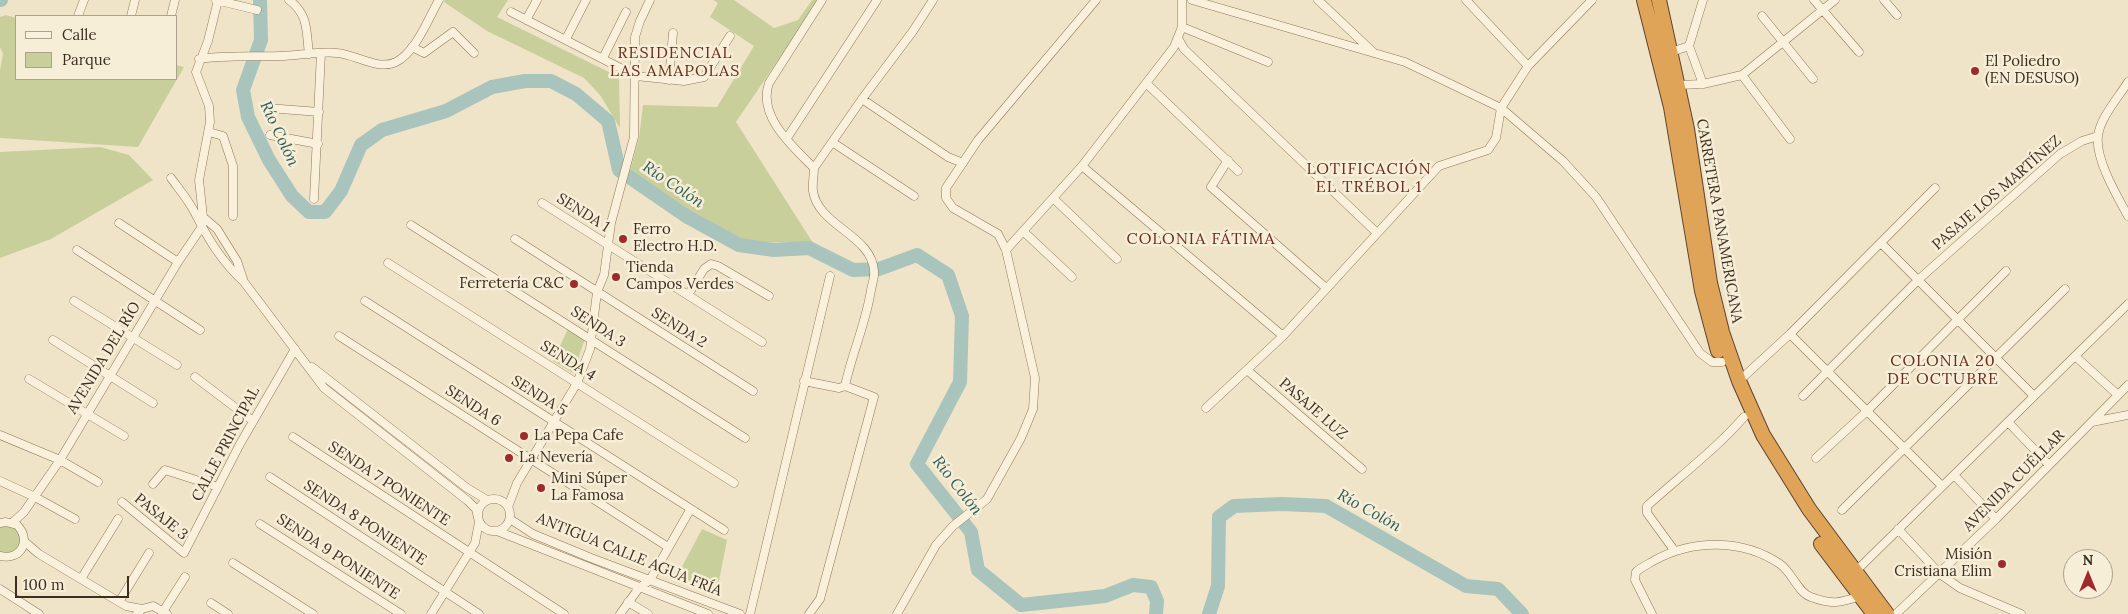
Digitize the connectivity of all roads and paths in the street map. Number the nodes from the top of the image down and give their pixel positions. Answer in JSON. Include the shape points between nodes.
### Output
{"nodes":[{"id":1,"x":82,"y":0,"type":"edge"},
{"id":2,"x":135,"y":0,"type":"edge"},
{"id":3,"x":175,"y":0,"type":"edge"},
{"id":4,"x":217,"y":0,"type":"edge"},
{"id":5,"x":289,"y":0,"type":"edge"},
{"id":6,"x":439,"y":0,"type":"edge"},
{"id":7,"x":536,"y":0,"type":"edge"},
{"id":8,"x":586,"y":0,"type":"edge"},
{"id":9,"x":650,"y":0,"type":"edge"},
{"id":10,"x":822,"y":0,"type":"edge"},
{"id":11,"x":876,"y":0,"type":"edge"},
{"id":12,"x":933,"y":0,"type":"edge"},
{"id":13,"x":1096,"y":0,"type":"edge"},
{"id":14,"x":1182,"y":0,"type":"edge"},
{"id":15,"x":1192,"y":0,"type":"edge"},
{"id":16,"x":1318,"y":0,"type":"edge"},
{"id":17,"x":1466,"y":0,"type":"edge"},
{"id":18,"x":1592,"y":0,"type":"edge"},
{"id":19,"x":1636,"y":0,"type":"edge"},
{"id":20,"x":1644,"y":0,"type":"edge"},
{"id":21,"x":1659,"y":0,"type":"edge"},
{"id":22,"x":1814,"y":0,"type":"edge"},
{"id":23,"x":1835,"y":0,"type":"edge"},
{"id":24,"x":1884,"y":0,"type":"edge"},
{"id":25,"x":1705,"y":2,"type":"edge"},
{"id":26,"x":257,"y":10,"type":"dead end"},
{"id":27,"x":1823,"y":10,"type":"junction"},
{"id":28,"x":511,"y":12,"type":"dead end"},
{"id":29,"x":626,"y":12,"type":"dead end"},
{"id":30,"x":78,"y":15,"type":"edge"},
{"id":31,"x":131,"y":15,"type":"edge"},
{"id":32,"x":171,"y":15,"type":"edge"},
{"id":33,"x":1897,"y":15,"type":"dead end"},
{"id":34,"x":1762,"y":16,"type":"dead end"},
{"id":35,"x":526,"y":20,"type":"junction"},
{"id":36,"x":1182,"y":27,"type":"junction"},
{"id":37,"x":673,"y":34,"type":"dead end"},
{"id":38,"x":730,"y":36,"type":"dead end"},
{"id":39,"x":1654,"y":36,"type":"junction"},
{"id":40,"x":566,"y":39,"type":"junction"},
{"id":41,"x":1179,"y":40,"type":"junction"},
{"id":42,"x":1783,"y":42,"type":"junction"},
{"id":43,"x":1689,"y":46,"type":"junction"},
{"id":44,"x":412,"y":47,"type":"junction"},
{"id":45,"x":1671,"y":52,"type":"junction"},
{"id":46,"x":1858,"y":52,"type":"dead end"},
{"id":47,"x":322,"y":53,"type":"junction"},
{"id":48,"x":474,"y":53,"type":"dead end"},
{"id":49,"x":309,"y":54,"type":"junction"},
{"id":50,"x":1375,"y":54,"type":"junction"},
{"id":51,"x":603,"y":58,"type":"junction"},
{"id":52,"x":199,"y":59,"type":"junction"},
{"id":53,"x":1268,"y":62,"type":"dead end"},
{"id":54,"x":1528,"y":66,"type":"junction"},
{"id":55,"x":1742,"y":75,"type":"junction"},
{"id":56,"x":636,"y":76,"type":"junction"},
{"id":57,"x":1813,"y":79,"type":"dead end"},
{"id":58,"x":669,"y":80,"type":"junction"},
{"id":59,"x":1146,"y":83,"type":"junction"},
{"id":60,"x":1703,"y":84,"type":"junction"},
{"id":61,"x":1678,"y":85,"type":"junction"},
{"id":62,"x":2127,"y":86,"type":"edge"},
{"id":63,"x":862,"y":99,"type":"junction"},
{"id":64,"x":268,"y":108,"type":"dead end"},
{"id":65,"x":1501,"y":108,"type":"junction"},
{"id":66,"x":319,"y":112,"type":"junction"},
{"id":67,"x":209,"y":132,"type":"junction"},
{"id":68,"x":270,"y":135,"type":"dead end"},
{"id":69,"x":2098,"y":136,"type":"junction"},
{"id":70,"x":787,"y":138,"type":"junction"},
{"id":71,"x":1790,"y":139,"type":"dead end"},
{"id":72,"x":832,"y":142,"type":"junction"},
{"id":73,"x":318,"y":144,"type":"junction"},
{"id":74,"x":1228,"y":160,"type":"junction"},
{"id":75,"x":962,"y":163,"type":"junction"},
{"id":76,"x":1082,"y":166,"type":"junction"},
{"id":77,"x":814,"y":168,"type":"junction"},
{"id":78,"x":1238,"y":171,"type":"dead end"},
{"id":79,"x":171,"y":178,"type":"dead end"},
{"id":80,"x":1935,"y":188,"type":"dead end"},
{"id":81,"x":914,"y":196,"type":"dead end"},
{"id":82,"x":1053,"y":198,"type":"junction"},
{"id":83,"x":314,"y":199,"type":"dead end"},
{"id":84,"x":2125,"y":201,"type":"edge"},
{"id":85,"x":542,"y":203,"type":"dead end"},
{"id":86,"x":233,"y":216,"type":"dead end"},
{"id":87,"x":2128,"y":216,"type":"edge"},
{"id":88,"x":203,"y":217,"type":"junction"},
{"id":89,"x":119,"y":223,"type":"dead end"},
{"id":90,"x":411,"y":225,"type":"dead end"},
{"id":91,"x":201,"y":228,"type":"junction"},
{"id":92,"x":1023,"y":231,"type":"junction"},
{"id":93,"x":1377,"y":233,"type":"junction"},
{"id":94,"x":515,"y":239,"type":"dead end"},
{"id":95,"x":608,"y":244,"type":"junction"},
{"id":96,"x":1882,"y":244,"type":"junction"},
{"id":97,"x":77,"y":250,"type":"dead end"},
{"id":98,"x":1006,"y":250,"type":"junction"},
{"id":99,"x":1117,"y":259,"type":"dead end"},
{"id":100,"x":178,"y":262,"type":"junction"},
{"id":101,"x":388,"y":263,"type":"dead end"},
{"id":102,"x":2006,"y":271,"type":"dead end"},
{"id":103,"x":830,"y":276,"type":"dead end"},
{"id":104,"x":1072,"y":277,"type":"dead end"},
{"id":105,"x":1918,"y":280,"type":"junction"},
{"id":106,"x":244,"y":282,"type":"junction"},
{"id":107,"x":1326,"y":288,"type":"junction"},
{"id":108,"x":2064,"y":289,"type":"dead end"},
{"id":109,"x":598,"y":292,"type":"junction"},
{"id":110,"x":688,"y":295,"type":"junction"},
{"id":111,"x":769,"y":296,"type":"dead end"},
{"id":112,"x":155,"y":300,"type":"junction"},
{"id":113,"x":74,"y":301,"type":"dead end"},
{"id":114,"x":365,"y":301,"type":"dead end"},
{"id":115,"x":2128,"y":304,"type":"edge"},
{"id":116,"x":1956,"y":320,"type":"junction"},
{"id":117,"x":200,"y":330,"type":"dead end"},
{"id":118,"x":1790,"y":334,"type":"junction"},
{"id":119,"x":133,"y":336,"type":"junction"},
{"id":120,"x":339,"y":336,"type":"dead end"},
{"id":121,"x":1283,"y":336,"type":"junction"},
{"id":122,"x":592,"y":339,"type":"junction"},
{"id":123,"x":53,"y":340,"type":"dead end"},
{"id":124,"x":762,"y":342,"type":"dead end"},
{"id":125,"x":295,"y":349,"type":"junction"},
{"id":126,"x":2075,"y":356,"type":"junction"},
{"id":127,"x":1994,"y":357,"type":"junction"},
{"id":128,"x":1722,"y":362,"type":"junction"},
{"id":129,"x":307,"y":364,"type":"junction"},
{"id":130,"x":178,"y":365,"type":"dead end"},
{"id":131,"x":1246,"y":370,"type":"junction"},
{"id":132,"x":1828,"y":371,"type":"junction"},
{"id":133,"x":109,"y":377,"type":"junction"},
{"id":134,"x":195,"y":377,"type":"dead end"},
{"id":135,"x":29,"y":379,"type":"dead end"},
{"id":136,"x":804,"y":381,"type":"junction"},
{"id":137,"x":1739,"y":381,"type":"junction"},
{"id":138,"x":577,"y":383,"type":"junction"},
{"id":139,"x":2128,"y":385,"type":"edge"},
{"id":140,"x":845,"y":386,"type":"junction"},
{"id":141,"x":753,"y":390,"type":"dead end"},
{"id":142,"x":2118,"y":395,"type":"junction"},
{"id":143,"x":1803,"y":396,"type":"dead end"},
{"id":144,"x":2034,"y":396,"type":"junction"},
{"id":145,"x":153,"y":403,"type":"dead end"},
{"id":146,"x":1206,"y":408,"type":"dead end"},
{"id":147,"x":1867,"y":411,"type":"junction"},
{"id":148,"x":86,"y":413,"type":"junction"},
{"id":149,"x":2128,"y":415,"type":"edge"},
{"id":150,"x":1744,"y":417,"type":"junction"},
{"id":151,"x":253,"y":421,"type":"junction"},
{"id":152,"x":554,"y":422,"type":"junction"},
{"id":153,"x":2008,"y":422,"type":"junction"},
{"id":154,"x":2092,"y":422,"type":"junction"},
{"id":155,"x":0,"y":435,"type":"edge"},
{"id":156,"x":124,"y":436,"type":"dead end"},
{"id":157,"x":293,"y":437,"type":"dead end"},
{"id":158,"x":745,"y":438,"type":"dead end"},
{"id":159,"x":1904,"y":449,"type":"junction"},
{"id":160,"x":1816,"y":458,"type":"dead end"},
{"id":161,"x":531,"y":459,"type":"junction"},
{"id":162,"x":60,"y":460,"type":"junction"},
{"id":163,"x":2049,"y":465,"type":"junction"},
{"id":164,"x":1362,"y":469,"type":"dead end"},
{"id":165,"x":1954,"y":476,"type":"junction"},
{"id":166,"x":270,"y":477,"type":"dead end"},
{"id":167,"x":0,"y":481,"type":"edge"},
{"id":168,"x":98,"y":482,"type":"dead end"},
{"id":169,"x":517,"y":482,"type":"junction"},
{"id":170,"x":734,"y":483,"type":"dead end"},
{"id":171,"x":153,"y":484,"type":"dead end"},
{"id":172,"x":1942,"y":486,"type":"junction"},
{"id":173,"x":218,"y":487,"type":"junction"},
{"id":174,"x":36,"y":497,"type":"junction"},
{"id":175,"x":490,"y":499,"type":"junction"},
{"id":176,"x":122,"y":502,"type":"dead end"},
{"id":177,"x":508,"y":507,"type":"junction"},
{"id":178,"x":690,"y":510,"type":"junction"},
{"id":179,"x":1842,"y":510,"type":"dead end"},
{"id":180,"x":24,"y":512,"type":"junction"},
{"id":181,"x":118,"y":519,"type":"dead end"},
{"id":182,"x":510,"y":519,"type":"junction"},
{"id":183,"x":1996,"y":519,"type":"junction"},
{"id":184,"x":75,"y":520,"type":"dead end"},
{"id":185,"x":478,"y":520,"type":"junction"},
{"id":186,"x":12,"y":523,"type":"junction"},
{"id":187,"x":0,"y":524,"type":"edge"},
{"id":188,"x":260,"y":524,"type":"dead end"},
{"id":189,"x":21,"y":529,"type":"junction"},
{"id":190,"x":724,"y":530,"type":"dead end"},
{"id":191,"x":1898,"y":530,"type":"junction"},
{"id":192,"x":495,"y":531,"type":"junction"},
{"id":193,"x":25,"y":542,"type":"junction"},
{"id":194,"x":476,"y":543,"type":"junction"},
{"id":195,"x":668,"y":547,"type":"junction"},
{"id":196,"x":1674,"y":550,"type":"junction"},
{"id":197,"x":20,"y":552,"type":"junction"},
{"id":198,"x":149,"y":553,"type":"dead end"},
{"id":199,"x":184,"y":553,"type":"joint"},
{"id":200,"x":469,"y":553,"type":"junction"},
{"id":201,"x":38,"y":554,"type":"junction"},
{"id":202,"x":2,"y":559,"type":"edge"},
{"id":203,"x":233,"y":563,"type":"dead end"},
{"id":204,"x":1854,"y":572,"type":"junction"},
{"id":205,"x":1940,"y":574,"type":"junction"},
{"id":206,"x":185,"y":577,"type":"dead end"},
{"id":207,"x":81,"y":580,"type":"junction"},
{"id":208,"x":650,"y":580,"type":"junction"},
{"id":209,"x":639,"y":588,"type":"junction"},
{"id":210,"x":0,"y":589,"type":"edge"},
{"id":211,"x":444,"y":592,"type":"junction"},
{"id":212,"x":1860,"y":596,"type":"junction"},
{"id":213,"x":628,"y":602,"type":"junction"},
{"id":214,"x":211,"y":603,"type":"dead end"},
{"id":215,"x":123,"y":604,"type":"junction"},
{"id":216,"x":140,"y":611,"type":"edge"},
{"id":217,"x":166,"y":612,"type":"edge"},
{"id":218,"x":39,"y":614,"type":"edge"},
{"id":219,"x":130,"y":614,"type":"edge"},
{"id":220,"x":228,"y":614,"type":"edge"},
{"id":221,"x":313,"y":614,"type":"edge"},
{"id":222,"x":401,"y":614,"type":"edge"},
{"id":223,"x":431,"y":614,"type":"edge"},
{"id":224,"x":479,"y":614,"type":"edge"},
{"id":225,"x":564,"y":614,"type":"edge"},
{"id":226,"x":620,"y":614,"type":"edge"},
{"id":227,"x":648,"y":614,"type":"edge"},
{"id":228,"x":708,"y":614,"type":"edge"},
{"id":229,"x":740,"y":614,"type":"edge"},
{"id":230,"x":750,"y":614,"type":"edge"},
{"id":231,"x":809,"y":614,"type":"edge"},
{"id":232,"x":897,"y":614,"type":"edge"},
{"id":233,"x":1652,"y":614,"type":"edge"},
{"id":234,"x":1874,"y":614,"type":"edge"},
{"id":235,"x":1887,"y":614,"type":"edge"},
{"id":236,"x":1896,"y":614,"type":"edge"},
{"id":237,"x":2021,"y":614,"type":"edge"}],
"edges":[{"from":1,"to":30,"type":"street"},
{"from":2,"to":31,"type":"street"},
{"from":3,"to":32,"type":"street"},
{"from":4,"to":26,"type":"street"},
{"from":4,"to":52,"type":"street","via":[[208,41]]},
{"from":5,"to":49,"type":"street","via":[[305,18]]},
{"from":6,"to":44,"type":"street"},
{"from":7,"to":35,"type":"street"},
{"from":8,"to":40,"type":"street"},
{"from":9,"to":56,"type":"street","via":[[635,37]]},
{"from":10,"to":70,"type":"street","via":[[766,92],[769,115]]},
{"from":11,"to":70,"type":"street"},
{"from":12,"to":63,"type":"street"},
{"from":13,"to":75,"type":"street"},
{"from":14,"to":36,"type":"street"},
{"from":15,"to":50,"type":"street"},
{"from":16,"to":50,"type":"street"},
{"from":17,"to":54,"type":"street"},
{"from":18,"to":54,"type":"street"},
{"from":19,"to":39,"type":"highway"},
{"from":20,"to":39,"type":"highway","name":"CARRETERA PANAMERICANA"},
{"from":21,"to":45,"type":"highway","name":"CARRETERA PANAMERICANA"},
{"from":22,"to":27,"type":"street"},
{"from":23,"to":27,"type":"street"},
{"from":24,"to":33,"type":"street"},
{"from":25,"to":43,"type":"street"},
{"from":27,"to":42,"type":"street"},
{"from":27,"to":46,"type":"street"},
{"from":28,"to":35,"type":"street"},
{"from":29,"to":51,"type":"street"},
{"from":34,"to":42,"type":"street"},
{"from":35,"to":40,"type":"street"},
{"from":36,"to":41,"type":"street"},
{"from":36,"to":53,"type":"street"},
{"from":37,"to":58,"type":"street"},
{"from":38,"to":58,"type":"street","via":[[704,77]]},
{"from":39,"to":128,"type":"highway","name":"CARRETERA PANAMERICANA","via":[[1671,107],[1702,291]]},
{"from":40,"to":51,"type":"street"},
{"from":41,"to":59,"type":"street"},
{"from":41,"to":93,"type":"street","via":[[1184,49]]},
{"from":42,"to":55,"type":"street"},
{"from":42,"to":57,"type":"street"},
{"from":43,"to":45,"type":"street"},
{"from":43,"to":60,"type":"street"},
{"from":44,"to":47,"type":"street","via":[[398,61],[383,65],[336,53]]},
{"from":44,"to":48,"type":"street","via":[[424,53],[453,32]]},
{"from":45,"to":61,"type":"highway","name":"CARRETERA PANAMERICANA"},
{"from":47,"to":49,"type":"street"},
{"from":47,"to":66,"type":"street"},
{"from":49,"to":52,"type":"street"},
{"from":50,"to":65,"type":"street","via":[[1405,62]]},
{"from":51,"to":56,"type":"street"},
{"from":52,"to":67,"type":"street","name":"AVENIDA DEL RÍO","via":[[196,72],[209,106]]},
{"from":54,"to":65,"type":"street"},
{"from":55,"to":60,"type":"street"},
{"from":55,"to":71,"type":"street"},
{"from":56,"to":58,"type":"street"},
{"from":56,"to":95,"type":"street","via":[[634,137]]},
{"from":59,"to":74,"type":"street"},
{"from":59,"to":76,"type":"street"},
{"from":60,"to":61,"type":"street"},
{"from":61,"to":137,"type":"highway","name":"CARRETERA PANAMERICANA","via":[[1710,283]]},
{"from":62,"to":69,"type":"street","via":[[2103,122]]},
{"from":63,"to":72,"type":"street"},
{"from":63,"to":75,"type":"street","via":[[948,158]]},
{"from":64,"to":66,"type":"street"},
{"from":65,"to":93,"type":"street","via":[[1496,138],[1488,150],[1439,166]]},
{"from":65,"to":128,"type":"street","via":[[1564,161],[1596,197],[1700,353],[1712,362]]},
{"from":66,"to":73,"type":"street"},
{"from":67,"to":86,"type":"street","via":[[223,136],[229,150],[233,166]]},
{"from":67,"to":88,"type":"street","name":"AVENIDA DEL RÍO","via":[[199,180]]},
{"from":68,"to":73,"type":"street"},
{"from":69,"to":84,"type":"street","via":[[2104,166]]},
{"from":69,"to":105,"type":"street","name":"PASAJE LOS MARTÍNEZ","via":[[2082,140],[2060,154]]},
{"from":70,"to":77,"type":"street"},
{"from":72,"to":77,"type":"street"},
{"from":72,"to":81,"type":"street"},
{"from":73,"to":83,"type":"street"},
{"from":74,"to":78,"type":"street"},
{"from":74,"to":107,"type":"street","via":[[1211,187]]},
{"from":75,"to":98,"type":"street","via":[[946,188],[946,198],[952,208],[998,234]]},
{"from":76,"to":82,"type":"street"},
{"from":76,"to":121,"type":"street"},
{"from":77,"to":140,"type":"street","via":[[817,202],[871,258],[875,272],[868,309]]},
{"from":79,"to":91,"type":"street","via":[[195,212]]},
{"from":80,"to":96,"type":"street"},
{"from":82,"to":92,"type":"street"},
{"from":82,"to":99,"type":"street"},
{"from":84,"to":87,"type":"street"},
{"from":85,"to":95,"type":"street","name":"SENDA 1"},
{"from":88,"to":91,"type":"street","name":"AVENIDA DEL RÍO"},
{"from":88,"to":106,"type":"street","via":[[217,229],[237,261]]},
{"from":89,"to":100,"type":"street"},
{"from":90,"to":122,"type":"street","name":"SENDA 3"},
{"from":91,"to":100,"type":"street","name":"AVENIDA DEL RÍO"},
{"from":91,"to":106,"type":"street","via":[[229,269]]},
{"from":92,"to":98,"type":"street"},
{"from":92,"to":104,"type":"street"},
{"from":93,"to":107,"type":"street"},
{"from":94,"to":109,"type":"street","name":"SENDA 2"},
{"from":95,"to":109,"type":"street"},
{"from":95,"to":110,"type":"street","name":"SENDA 1"},
{"from":96,"to":105,"type":"street"},
{"from":96,"to":118,"type":"street"},
{"from":97,"to":112,"type":"street"},
{"from":98,"to":232,"type":"street","via":[[1035,378],[1033,409],[1021,438],[987,499],[936,544]]},
{"from":100,"to":112,"type":"street","name":"AVENIDA DEL RÍO"},
{"from":101,"to":138,"type":"street","name":"SENDA 4"},
{"from":102,"to":116,"type":"street"},
{"from":103,"to":136,"type":"street"},
{"from":105,"to":116,"type":"street"},
{"from":105,"to":132,"type":"street","name":"PASAJE LOS MARTÍNEZ"},
{"from":106,"to":125,"type":"street"},
{"from":107,"to":121,"type":"street"},
{"from":108,"to":127,"type":"street"},
{"from":109,"to":122,"type":"street"},
{"from":109,"to":141,"type":"street","name":"SENDA 2"},
{"from":110,"to":111,"type":"street","via":[[704,269],[711,264]]},
{"from":110,"to":124,"type":"street","name":"SENDA 1"},
{"from":112,"to":117,"type":"street"},
{"from":112,"to":119,"type":"street","name":"AVENIDA DEL RÍO"},
{"from":113,"to":119,"type":"street"},
{"from":114,"to":152,"type":"street","name":"SENDA 5"},
{"from":115,"to":126,"type":"street"},
{"from":116,"to":127,"type":"street"},
{"from":116,"to":147,"type":"street"},
{"from":118,"to":132,"type":"street"},
{"from":118,"to":137,"type":"street"},
{"from":119,"to":130,"type":"street"},
{"from":119,"to":133,"type":"street","name":"AVENIDA DEL RÍO"},
{"from":120,"to":161,"type":"street","name":"SENDA 6"},
{"from":121,"to":131,"type":"street"},
{"from":122,"to":138,"type":"street"},
{"from":122,"to":158,"type":"street","name":"SENDA 3"},
{"from":123,"to":133,"type":"street"},
{"from":125,"to":129,"type":"street"},
{"from":125,"to":151,"type":"street","name":"CALLE PRINCIPAL"},
{"from":126,"to":142,"type":"street"},
{"from":126,"to":144,"type":"street"},
{"from":127,"to":144,"type":"street"},
{"from":127,"to":159,"type":"street"},
{"from":128,"to":150,"type":"highway","name":"CARRETERA PANAMERICANA"},
{"from":129,"to":175,"type":"street","via":[[471,491]]},
{"from":129,"to":185,"type":"street","via":[[324,388],[468,500],[476,509]]},
{"from":131,"to":146,"type":"street"},
{"from":131,"to":164,"type":"street","name":"PASAJE LUZ"},
{"from":132,"to":143,"type":"street","name":"PASAJE LOS MARTÍNEZ"},
{"from":132,"to":147,"type":"street"},
{"from":133,"to":145,"type":"street"},
{"from":133,"to":148,"type":"street","name":"AVENIDA DEL RÍO"},
{"from":134,"to":151,"type":"street"},
{"from":135,"to":148,"type":"street"},
{"from":136,"to":140,"type":"street","via":[[839,388]]},
{"from":136,"to":230,"type":"street"},
{"from":137,"to":204,"type":"highway","name":"CARRETERA PANAMERICANA","via":[[1775,456],[1808,509]]},
{"from":138,"to":152,"type":"street"},
{"from":138,"to":170,"type":"street","name":"SENDA 4"},
{"from":139,"to":142,"type":"street","name":"AVENIDA CUÉLLAR"},
{"from":140,"to":231,"type":"street","via":[[874,397],[820,600]]},
{"from":142,"to":154,"type":"street","name":"AVENIDA CUÉLLAR"},
{"from":144,"to":153,"type":"street"},
{"from":147,"to":159,"type":"street"},
{"from":147,"to":160,"type":"street"},
{"from":148,"to":156,"type":"street"},
{"from":148,"to":162,"type":"street","name":"AVENIDA DEL RÍO"},
{"from":149,"to":154,"type":"street"},
{"from":150,"to":196,"type":"street","via":[[1720,444],[1646,506],[1646,513]]},
{"from":150,"to":212,"type":"highway","name":"CARRETERA PANAMERICANA","via":[[1794,504]]},
{"from":151,"to":173,"type":"street","name":"CALLE PRINCIPAL"},
{"from":152,"to":161,"type":"street"},
{"from":152,"to":178,"type":"street","name":"SENDA 5"},
{"from":153,"to":163,"type":"street"},
{"from":153,"to":165,"type":"street"},
{"from":154,"to":163,"type":"street","name":"AVENIDA CUÉLLAR"},
{"from":155,"to":162,"type":"street"},
{"from":157,"to":200,"type":"street","name":"SENDA 7 PONIENTE"},
{"from":159,"to":172,"type":"street"},
{"from":159,"to":179,"type":"street"},
{"from":161,"to":169,"type":"street"},
{"from":161,"to":195,"type":"street","name":"SENDA 6"},
{"from":162,"to":168,"type":"street"},
{"from":162,"to":174,"type":"street","name":"AVENIDA DEL RÍO"},
{"from":163,"to":183,"type":"street","name":"AVENIDA CUÉLLAR"},
{"from":165,"to":172,"type":"street"},
{"from":165,"to":183,"type":"street"},
{"from":166,"to":211,"type":"street","name":"SENDA 8 PONIENTE"},
{"from":167,"to":174,"type":"street"},
{"from":169,"to":175,"type":"street","via":[[506,492]]},
{"from":169,"to":177,"type":"street"},
{"from":171,"to":173,"type":"street","via":[[165,470]]},
{"from":172,"to":191,"type":"street"},
{"from":173,"to":199,"type":"street","name":"CALLE PRINCIPAL"},
{"from":174,"to":180,"type":"street","name":"AVENIDA DEL RÍO"},
{"from":174,"to":184,"type":"street"},
{"from":175,"to":177,"type":"street","via":[[499,500]]},
{"from":175,"to":185,"type":"street","via":[[478,509]]},
{"from":176,"to":199,"type":"street","name":"PASAJE 3"},
{"from":177,"to":182,"type":"street"},
{"from":178,"to":190,"type":"street","name":"SENDA 5"},
{"from":178,"to":195,"type":"street"},
{"from":180,"to":186,"type":"street","name":"AVENIDA DEL RÍO"},
{"from":180,"to":189,"type":"street","name":"AVENIDA DEL RÍO"},
{"from":181,"to":207,"type":"street"},
{"from":182,"to":192,"type":"street","via":[[505,527]]},
{"from":182,"to":208,"type":"street","name":"ANTIGUA CALLE AGUA FRÍA","via":[[533,534]]},
{"from":183,"to":205,"type":"street","name":"AVENIDA CUÉLLAR"},
{"from":185,"to":192,"type":"street","via":[[485,528]]},
{"from":185,"to":194,"type":"street"},
{"from":186,"to":187,"type":"street"},
{"from":186,"to":189,"type":"street"},
{"from":188,"to":222,"type":"street","name":"SENDA 9 PONIENTE"},
{"from":189,"to":193,"type":"street"},
{"from":191,"to":204,"type":"street"},
{"from":191,"to":205,"type":"street"},
{"from":192,"to":194,"type":"street"},
{"from":192,"to":209,"type":"street","name":"ANTIGUA CALLE AGUA FRÍA"},
{"from":193,"to":197,"type":"street"},
{"from":193,"to":201,"type":"street"},
{"from":194,"to":200,"type":"street"},
{"from":195,"to":208,"type":"street"},
{"from":196,"to":212,"type":"street","via":[[1707,545],[1739,547],[1782,565],[1809,597],[1838,603]]},
{"from":196,"to":233,"type":"street","via":[[1636,572],[1635,580]]},
{"from":197,"to":201,"type":"street"},
{"from":197,"to":202,"type":"street"},
{"from":198,"to":215,"type":"street"},
{"from":200,"to":211,"type":"street"},
{"from":200,"to":225,"type":"street","name":"SENDA 7 PONIENTE"},
{"from":201,"to":207,"type":"street"},
{"from":203,"to":221,"type":"street"},
{"from":204,"to":235,"type":"highway","name":"CARRETERA PANAMERICANA"},
{"from":205,"to":236,"type":"street","name":"AVENIDA CUÉLLAR"},
{"from":205,"to":237,"type":"street","via":[[1960,588]]},
{"from":206,"to":217,"type":"street"},
{"from":207,"to":215,"type":"street"},
{"from":208,"to":209,"type":"street"},
{"from":208,"to":229,"type":"street","name":"ANTIGUA CALLE AGUA FRÍA"},
{"from":209,"to":213,"type":"street"},
{"from":209,"to":228,"type":"street","name":"ANTIGUA CALLE AGUA FRÍA"},
{"from":210,"to":218,"type":"street"},
{"from":211,"to":223,"type":"street"},
{"from":211,"to":224,"type":"street","name":"SENDA 8 PONIENTE"},
{"from":212,"to":234,"type":"highway","name":"CARRETERA PANAMERICANA"},
{"from":213,"to":226,"type":"street"},
{"from":213,"to":227,"type":"street"},
{"from":214,"to":220,"type":"street"},
{"from":215,"to":216,"type":"street"},
{"from":215,"to":219,"type":"street"},
{"from":216,"to":217,"type":"street","via":[[154,606]]}]}
